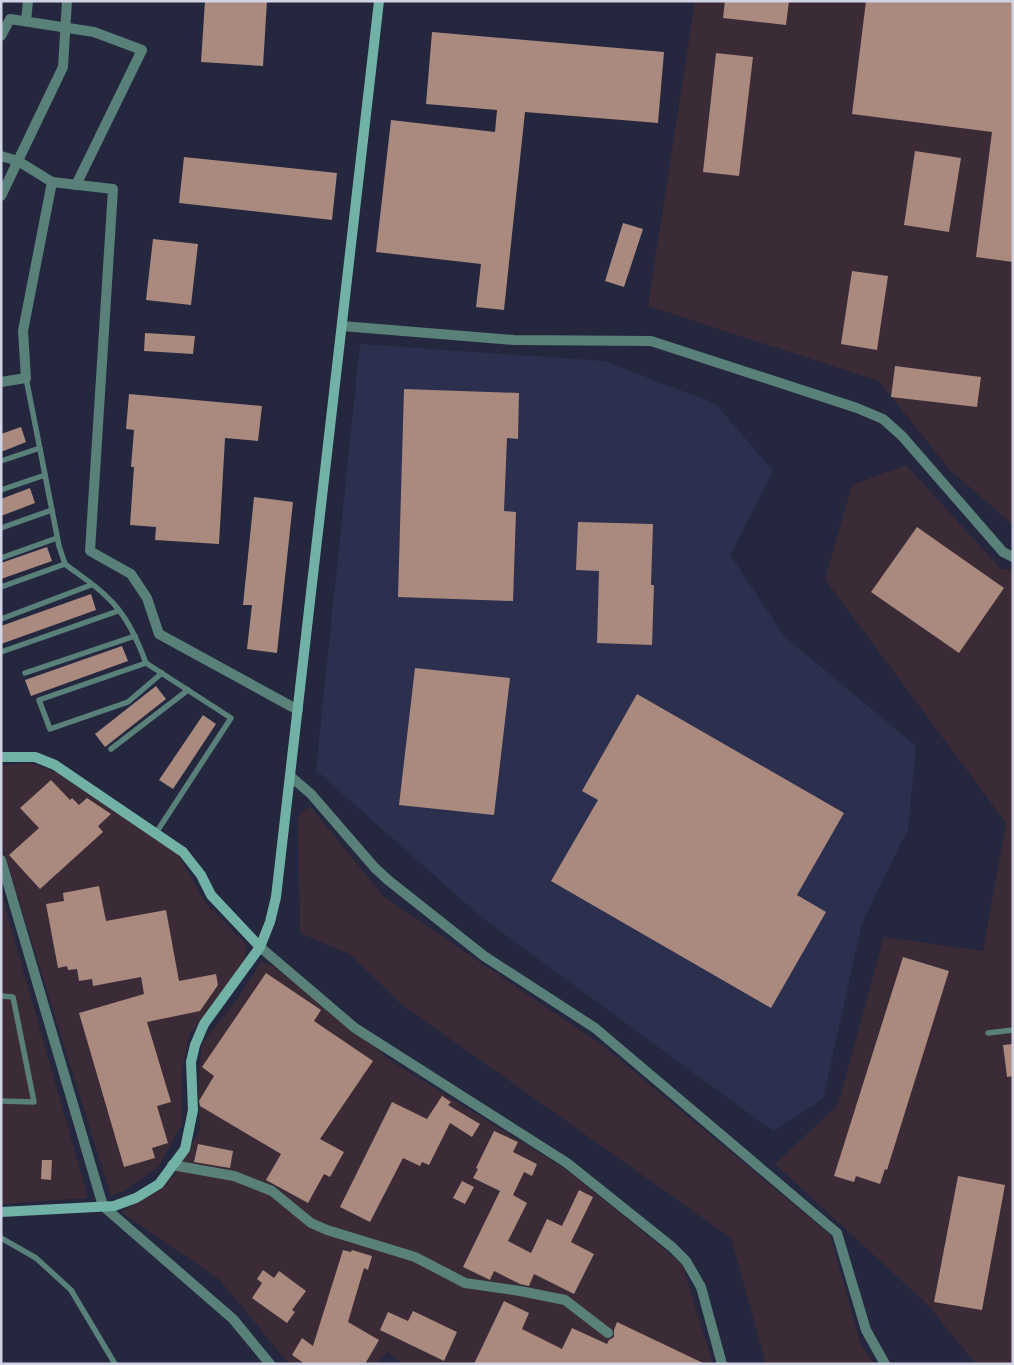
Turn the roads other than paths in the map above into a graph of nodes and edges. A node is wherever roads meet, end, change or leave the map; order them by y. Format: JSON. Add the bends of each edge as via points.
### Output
{"nodes":[{"id":1,"x":28,"y":1,"type":"edge"},
{"id":2,"x":67,"y":1,"type":"edge"},
{"id":3,"x":379,"y":1,"type":"edge"},
{"id":4,"x":26,"y":21,"type":"junction"},
{"id":5,"x":65,"y":28,"type":"junction"},
{"id":6,"x":1,"y":36,"type":"edge"},
{"id":7,"x":1,"y":156,"type":"edge"},
{"id":8,"x":18,"y":161,"type":"junction"},
{"id":9,"x":52,"y":182,"type":"junction"},
{"id":10,"x":76,"y":185,"type":"junction"},
{"id":11,"x":1,"y":196,"type":"edge"},
{"id":12,"x":342,"y":326,"type":"junction"},
{"id":13,"x":26,"y":378,"type":"junction"},
{"id":14,"x":1,"y":382,"type":"edge"},
{"id":15,"x":40,"y":448,"type":"junction"},
{"id":16,"x":1,"y":461,"type":"edge"},
{"id":17,"x":45,"y":475,"type":"junction"},
{"id":18,"x":1,"y":490,"type":"edge"},
{"id":19,"x":52,"y":510,"type":"junction"},
{"id":20,"x":1,"y":528,"type":"edge"},
{"id":21,"x":57,"y":538,"type":"junction"},
{"id":22,"x":1013,"y":557,"type":"edge"},
{"id":23,"x":1,"y":558,"type":"edge"},
{"id":24,"x":65,"y":564,"type":"junction"},
{"id":25,"x":91,"y":585,"type":"junction"},
{"id":26,"x":1,"y":587,"type":"edge"},
{"id":27,"x":118,"y":611,"type":"junction"},
{"id":28,"x":1,"y":619,"type":"edge"},
{"id":29,"x":135,"y":636,"type":"junction"},
{"id":30,"x":1,"y":652,"type":"edge"},
{"id":31,"x":146,"y":664,"type":"junction"},
{"id":32,"x":25,"y":673,"type":"dead end"},
{"id":33,"x":162,"y":673,"type":"junction"},
{"id":34,"x":188,"y":690,"type":"junction"},
{"id":35,"x":298,"y":710,"type":"junction"},
{"id":36,"x":111,"y":749,"type":"dead end"},
{"id":37,"x":1,"y":757,"type":"edge"},
{"id":38,"x":290,"y":776,"type":"junction"},
{"id":39,"x":156,"y":833,"type":"junction"},
{"id":40,"x":1,"y":860,"type":"edge"},
{"id":41,"x":260,"y":946,"type":"junction"},
{"id":42,"x":1,"y":996,"type":"edge"},
{"id":43,"x":1013,"y":1030,"type":"edge"},
{"id":44,"x":988,"y":1033,"type":"dead end"},
{"id":45,"x":1,"y":1100,"type":"edge"},
{"id":46,"x":172,"y":1165,"type":"junction"},
{"id":47,"x":103,"y":1206,"type":"junction"},
{"id":48,"x":1,"y":1212,"type":"edge"},
{"id":49,"x":1,"y":1238,"type":"edge"},
{"id":50,"x":608,"y":1334,"type":"dead end"},
{"id":51,"x":115,"y":1364,"type":"edge"},
{"id":52,"x":270,"y":1364,"type":"edge"},
{"id":53,"x":722,"y":1364,"type":"edge"},
{"id":54,"x":885,"y":1364,"type":"edge"}],
"edges":[{"from":1,"to":4,"type":"street"},
{"from":2,"to":5,"type":"street"},
{"from":3,"to":12,"type":"street"},
{"from":4,"to":5,"type":"street"},
{"from":4,"to":6,"type":"street","via":[[10,19]]},
{"from":5,"to":8,"type":"street","via":[[63,67]]},
{"from":5,"to":10,"type":"street","via":[[94,32],[142,50]]},
{"from":7,"to":8,"type":"street"},
{"from":8,"to":9,"type":"street"},
{"from":8,"to":11,"type":"street"},
{"from":9,"to":10,"type":"street"},
{"from":9,"to":13,"type":"street","via":[[23,331]]},
{"from":10,"to":35,"type":"street","via":[[113,189],[90,550],[131,574],[147,598],[159,634]]},
{"from":12,"to":22,"type":"street","via":[[514,340],[651,340],[857,408],[883,420],[902,436],[1003,552]]},
{"from":12,"to":35,"type":"street"},
{"from":13,"to":14,"type":"street"},
{"from":13,"to":15,"type":"lane"},
{"from":15,"to":16,"type":"lane"},
{"from":15,"to":17,"type":"lane"},
{"from":17,"to":18,"type":"lane"},
{"from":17,"to":19,"type":"lane"},
{"from":19,"to":20,"type":"lane"},
{"from":19,"to":21,"type":"lane"},
{"from":21,"to":23,"type":"lane"},
{"from":21,"to":24,"type":"lane"},
{"from":24,"to":25,"type":"lane"},
{"from":24,"to":26,"type":"lane"},
{"from":25,"to":27,"type":"lane","via":[[107,596]]},
{"from":25,"to":28,"type":"lane"},
{"from":27,"to":29,"type":"lane"},
{"from":27,"to":30,"type":"lane"},
{"from":29,"to":31,"type":"lane"},
{"from":29,"to":32,"type":"lane"},
{"from":31,"to":33,"type":"lane"},
{"from":31,"to":33,"type":"lane","via":[[39,700],[50,729],[128,702]]},
{"from":33,"to":34,"type":"lane"},
{"from":34,"to":36,"type":"lane"},
{"from":34,"to":39,"type":"lane","via":[[231,718]]},
{"from":35,"to":38,"type":"street"},
{"from":37,"to":39,"type":"street","via":[[35,757],[55,765]]},
{"from":38,"to":41,"type":"street","via":[[276,897]]},
{"from":38,"to":54,"type":"street","via":[[311,794],[388,880],[484,956],[594,1028],[837,1233],[866,1330]]},
{"from":39,"to":41,"type":"street","via":[[183,852],[201,875],[211,895]]},
{"from":40,"to":47,"type":"street"},
{"from":41,"to":46,"type":"street","via":[[204,1024],[195,1045],[191,1062],[190,1128],[185,1149]]},
{"from":41,"to":53,"type":"street","via":[[355,1028],[568,1163],[679,1254],[701,1287]]},
{"from":42,"to":45,"type":"lane","via":[[13,997],[34,1102]]},
{"from":43,"to":44,"type":"lane"},
{"from":46,"to":47,"type":"street","via":[[158,1184],[136,1198],[114,1206]]},
{"from":46,"to":50,"type":"street","via":[[234,1176],[272,1191],[311,1223],[415,1257],[466,1283],[565,1300]]},
{"from":47,"to":48,"type":"street"},
{"from":47,"to":52,"type":"street","via":[[233,1319]]},
{"from":49,"to":51,"type":"lane","via":[[36,1258],[71,1290]]}]}
